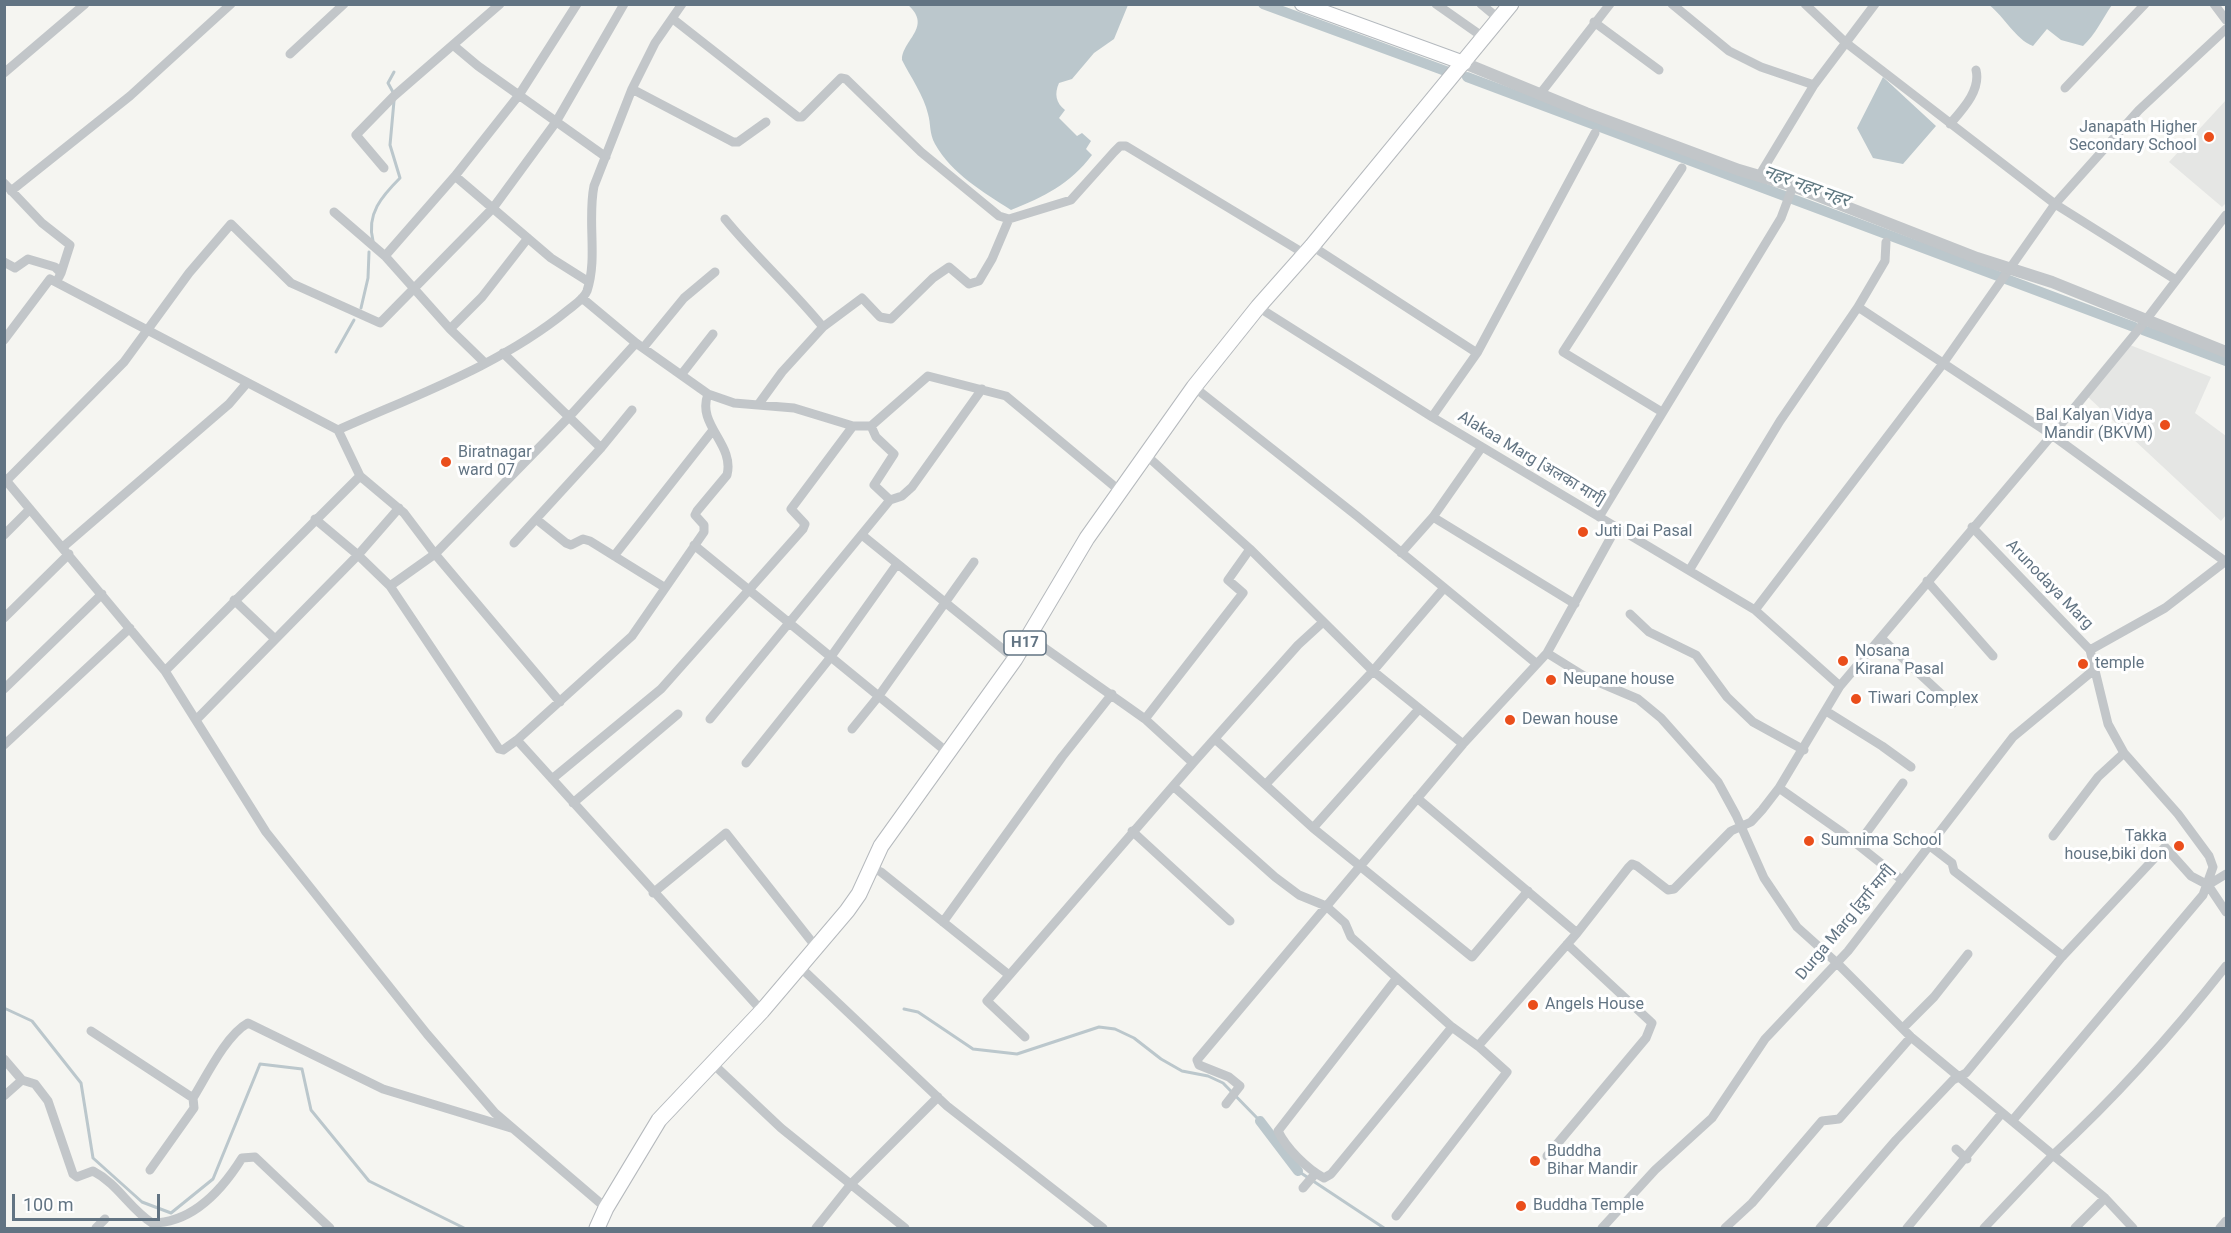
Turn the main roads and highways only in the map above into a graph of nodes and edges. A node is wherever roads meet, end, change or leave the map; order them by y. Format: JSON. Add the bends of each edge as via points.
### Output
{"nodes":[{"id":1,"x":1302,"y":4,"type":"edge"},
{"id":2,"x":1511,"y":4,"type":"edge"},
{"id":3,"x":1464,"y":63,"type":"junction"},
{"id":4,"x":597,"y":1228,"type":"edge"}],
"edges":[{"from":1,"to":3,"type":"main road"},
{"from":2,"to":3,"type":"main road","number":"H17"},
{"from":3,"to":4,"type":"main road","number":"H17","via":[[1194,387],[1087,537],[1015,659],[882,846],[847,911],[762,1011],[658,1120]]}]}
